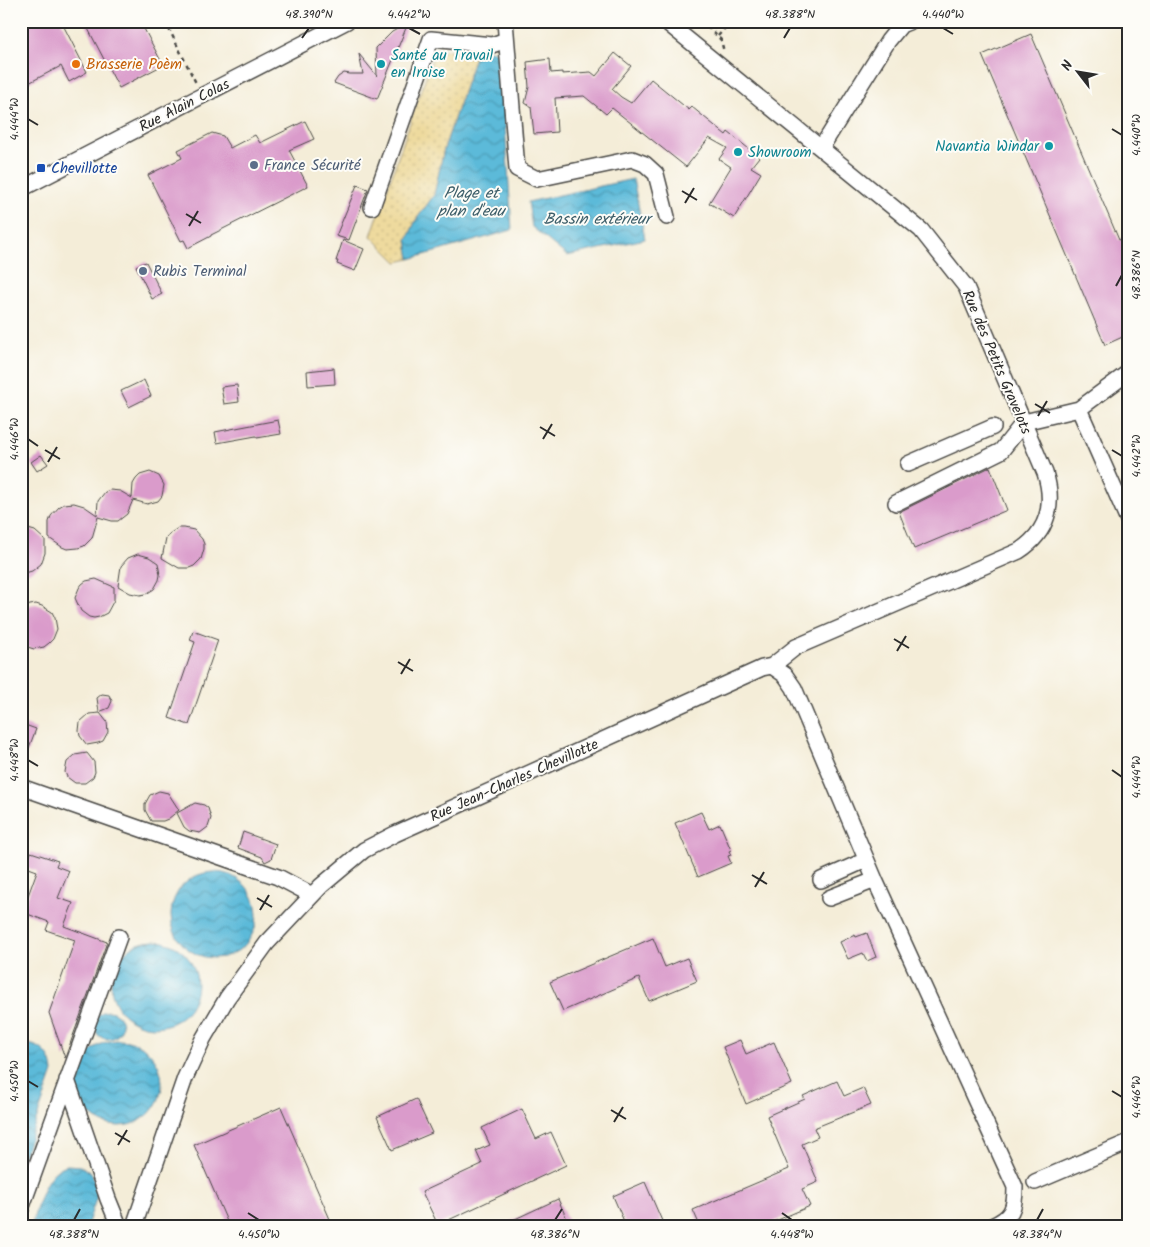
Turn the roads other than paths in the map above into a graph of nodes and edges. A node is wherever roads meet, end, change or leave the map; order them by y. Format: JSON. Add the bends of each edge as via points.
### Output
{"nodes":[{"id":1,"x":347,"y":21,"type":"edge"},
{"id":2,"x":505,"y":21,"type":"edge"},
{"id":3,"x":665,"y":21,"type":"edge"},
{"id":4,"x":911,"y":21,"type":"edge"},
{"id":5,"x":506,"y":40,"type":"junction"},
{"id":6,"x":821,"y":148,"type":"junction"},
{"id":7,"x":21,"y":189,"type":"edge"},
{"id":8,"x":372,"y":207,"type":"dead end"},
{"id":9,"x":667,"y":217,"type":"dead end"},
{"id":10,"x":1129,"y":372,"type":"edge"},
{"id":11,"x":1079,"y":409,"type":"junction"},
{"id":12,"x":1024,"y":422,"type":"junction"},
{"id":13,"x":993,"y":427,"type":"dead end"},
{"id":14,"x":908,"y":464,"type":"dead end"},
{"id":15,"x":896,"y":503,"type":"dead end"},
{"id":16,"x":1129,"y":522,"type":"edge"},
{"id":17,"x":772,"y":666,"type":"junction"},
{"id":18,"x":21,"y":787,"type":"edge"},
{"id":19,"x":866,"y":860,"type":"junction"},
{"id":20,"x":821,"y":880,"type":"dead end"},
{"id":21,"x":875,"y":880,"type":"junction"},
{"id":22,"x":312,"y":895,"type":"junction"},
{"id":23,"x":829,"y":898,"type":"dead end"},
{"id":24,"x":119,"y":937,"type":"dead end"},
{"id":25,"x":67,"y":1080,"type":"junction"},
{"id":26,"x":1129,"y":1142,"type":"edge"},
{"id":27,"x":1035,"y":1182,"type":"dead end"},
{"id":28,"x":21,"y":1210,"type":"edge"},
{"id":29,"x":119,"y":1226,"type":"edge"},
{"id":30,"x":134,"y":1226,"type":"edge"},
{"id":31,"x":992,"y":1226,"type":"edge"}],
"edges":[{"from":1,"to":7,"type":"street","name":"Rue Alain Colas"},
{"from":2,"to":5,"type":"street"},
{"from":3,"to":6,"type":"street","name":"Rue des Petits Gravelots"},
{"from":4,"to":6,"type":"street","via":[[901,25],[888,41]]},
{"from":5,"to":8,"type":"street","via":[[492,45],[431,39]]},
{"from":5,"to":9,"type":"street","via":[[518,169],[537,179],[632,160],[645,164],[656,174]]},
{"from":6,"to":12,"type":"street","name":"Rue des Petits Gravelots","via":[[921,230],[966,288]]},
{"from":10,"to":11,"type":"street"},
{"from":11,"to":12,"type":"street"},
{"from":11,"to":16,"type":"street"},
{"from":12,"to":15,"type":"street","via":[[1001,451]]},
{"from":12,"to":17,"type":"street","name":"Rue des Petits Gravelots","via":[[1050,491],[1049,512],[1032,542],[1019,551],[796,647]]},
{"from":13,"to":14,"type":"street"},
{"from":17,"to":19,"type":"street","via":[[785,675],[794,688]]},
{"from":17,"to":22,"type":"street","name":"Rue Jean-Charles Chevillotte","via":[[396,834],[364,850]]},
{"from":18,"to":22,"type":"street","via":[[278,877]]},
{"from":19,"to":20,"type":"street"},
{"from":19,"to":21,"type":"street"},
{"from":21,"to":23,"type":"street"},
{"from":21,"to":31,"type":"street","via":[[1015,1188],[1015,1205],[1004,1220]]},
{"from":22,"to":30,"type":"street","name":"Rue Jean-Charles Chevillotte","via":[[267,943],[227,998],[203,1040],[182,1086]]},
{"from":24,"to":25,"type":"street"},
{"from":25,"to":28,"type":"street"},
{"from":25,"to":29,"type":"street"},
{"from":26,"to":27,"type":"street"}]}
